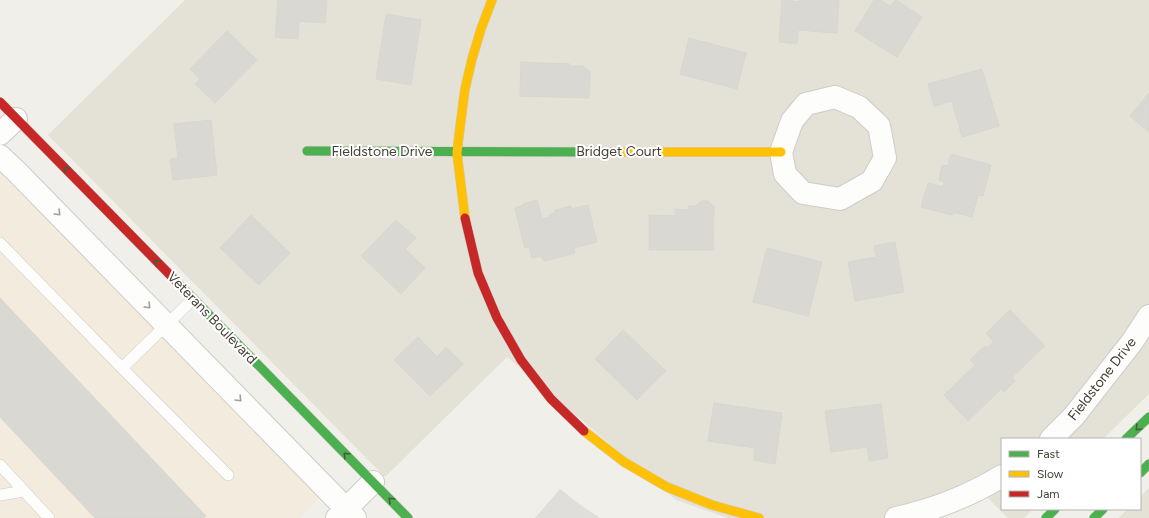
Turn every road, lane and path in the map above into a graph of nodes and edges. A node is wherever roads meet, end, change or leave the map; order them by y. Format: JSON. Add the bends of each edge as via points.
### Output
{"nodes":[{"id":1,"x":492,"y":0,"type":"edge"},
{"id":2,"x":0,"y":102,"type":"edge"},
{"id":3,"x":16,"y":118,"type":"junction"},
{"id":4,"x":0,"y":134,"type":"edge"},
{"id":5,"x":307,"y":151,"type":"dead end"},
{"id":6,"x":457,"y":151,"type":"junction"},
{"id":7,"x":781,"y":152,"type":"junction"},
{"id":8,"x":0,"y":156,"type":"edge"},
{"id":9,"x":0,"y":243,"type":"edge"},
{"id":10,"x":193,"y":299,"type":"junction"},
{"id":11,"x":1149,"y":316,"type":"edge"},
{"id":12,"x":167,"y":325,"type":"junction"},
{"id":13,"x":122,"y":368,"type":"junction"},
{"id":14,"x":1149,"y":417,"type":"edge"},
{"id":15,"x":1052,"y":438,"type":"edge"},
{"id":16,"x":1127,"y":438,"type":"edge"},
{"id":17,"x":1149,"y":464,"type":"edge"},
{"id":18,"x":0,"y":465,"type":"edge"},
{"id":19,"x":1141,"y":472,"type":"edge"},
{"id":20,"x":228,"y":475,"type":"dead end"},
{"id":21,"x":1001,"y":477,"type":"edge"},
{"id":22,"x":373,"y":482,"type":"junction"},
{"id":23,"x":24,"y":491,"type":"junction"},
{"id":24,"x":0,"y":495,"type":"edge"},
{"id":25,"x":1054,"y":510,"type":"edge"},
{"id":26,"x":1102,"y":510,"type":"edge"},
{"id":27,"x":346,"y":515,"type":"edge"},
{"id":28,"x":49,"y":518,"type":"edge"},
{"id":29,"x":408,"y":518,"type":"edge"},
{"id":30,"x":760,"y":518,"type":"edge"},
{"id":31,"x":896,"y":518,"type":"edge"},
{"id":32,"x":1046,"y":518,"type":"edge"},
{"id":33,"x":1094,"y":518,"type":"edge"}],
"edges":[{"from":1,"to":6,"type":"street","via":[[471,59],[463,95]]},
{"from":2,"to":3,"type":"street","name":"Veterans Boulevard"},
{"from":3,"to":4,"type":"street"},
{"from":10,"to":3,"type":"street","name":"Veterans Boulevard","one_way":true},
{"from":5,"to":6,"type":"street","name":"Fieldstone Drive"},
{"from":6,"to":7,"type":"street","name":"Bridget Court"},
{"from":6,"to":30,"type":"street","via":[[463,208],[485,292],[516,353],[541,388],[574,423],[636,471],[678,493],[718,508]]},
{"from":7,"to":7,"type":"street","via":[[785,174],[803,192],[840,199],[872,181],[884,158],[880,126],[859,107],[835,97],[806,104],[792,121]]},
{"from":8,"to":12,"type":"street","one_way":true},
{"from":9,"to":13,"type":"lane"},
{"from":10,"to":12,"type":"lane"},
{"from":22,"to":10,"type":"street","name":"Veterans Boulevard","one_way":true},
{"from":11,"to":15,"type":"street","name":"Fieldstone Drive","via":[[1074,416]]},
{"from":12,"to":13,"type":"lane"},
{"from":12,"to":27,"type":"street","one_way":true},
{"from":13,"to":20,"type":"lane"},
{"from":14,"to":16,"type":"street","one_way":true},
{"from":17,"to":19,"type":"street"},
{"from":18,"to":23,"type":"lane"},
{"from":21,"to":31,"type":"street","via":[[948,503]]},
{"from":22,"to":27,"type":"street"},
{"from":29,"to":22,"type":"street","name":"Veterans Boulevard","one_way":true},
{"from":23,"to":24,"type":"lane"},
{"from":23,"to":28,"type":"lane"},
{"from":25,"to":32,"type":"street"},
{"from":26,"to":33,"type":"street"}]}
